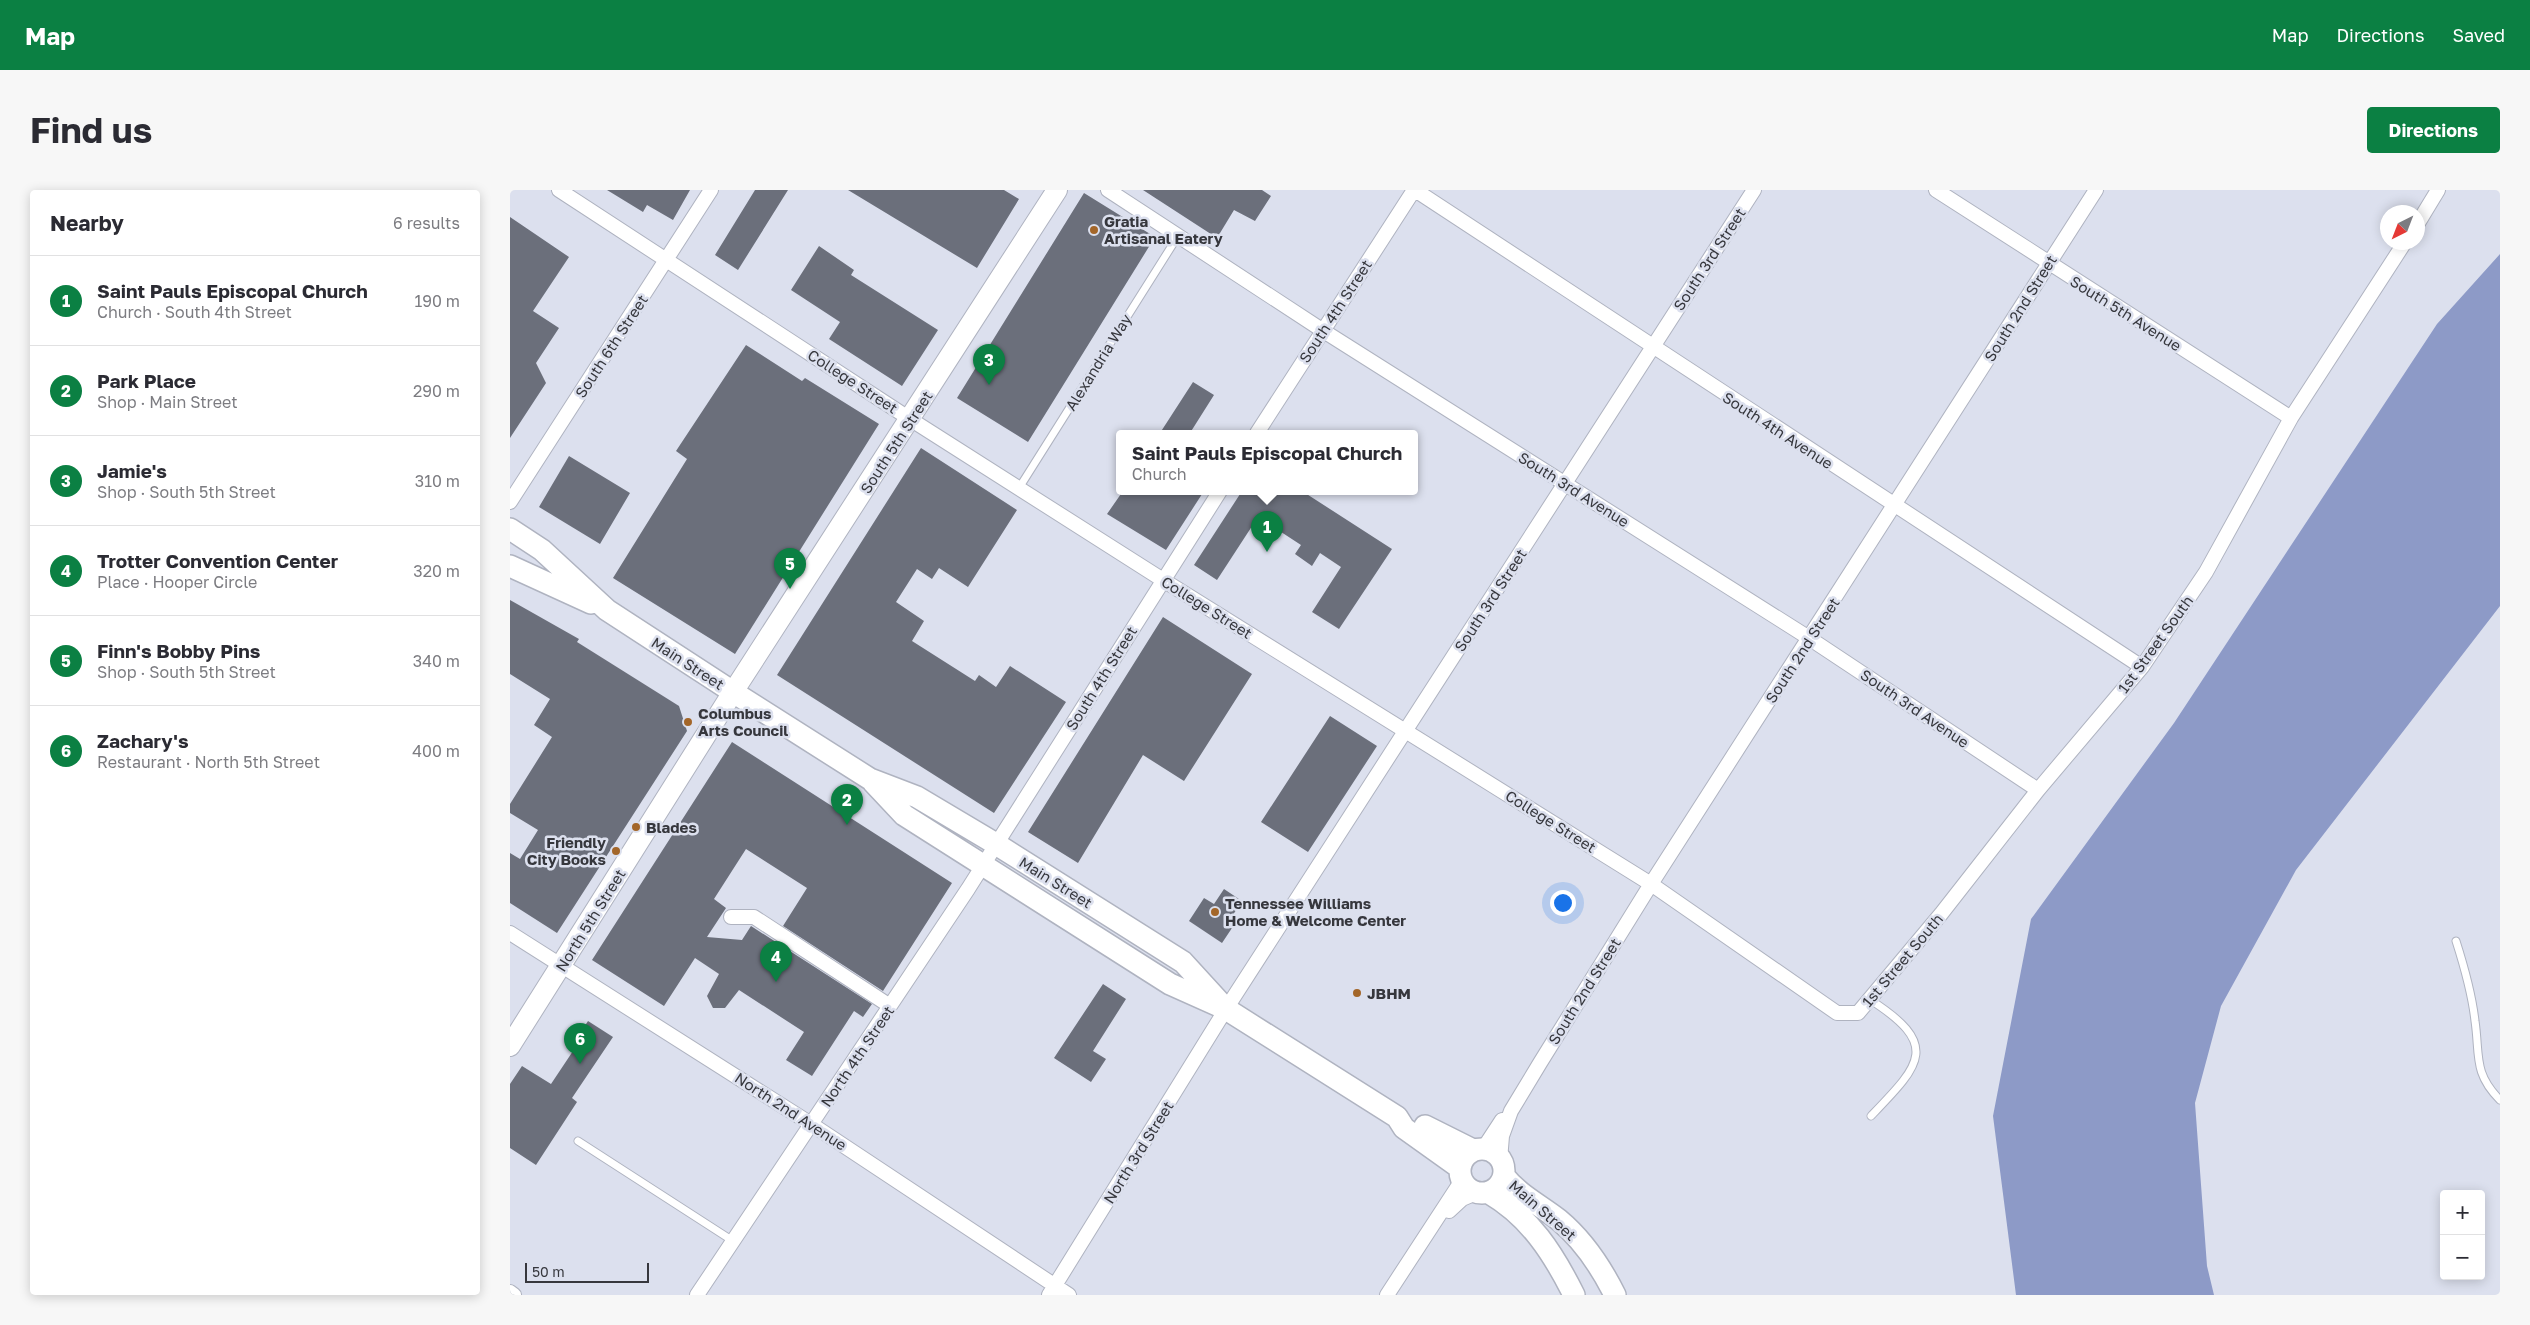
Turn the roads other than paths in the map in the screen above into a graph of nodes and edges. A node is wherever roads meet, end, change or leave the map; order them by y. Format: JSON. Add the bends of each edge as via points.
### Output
{"nodes":[{"id":1,"x":559,"y":190,"type":"edge"},
{"id":2,"x":711,"y":190,"type":"edge"},
{"id":3,"x":1057,"y":190,"type":"edge"},
{"id":4,"x":1108,"y":190,"type":"edge"},
{"id":5,"x":1414,"y":190,"type":"edge"},
{"id":6,"x":1754,"y":190,"type":"edge"},
{"id":7,"x":1936,"y":190,"type":"edge"},
{"id":8,"x":2096,"y":190,"type":"edge"},
{"id":9,"x":2438,"y":190,"type":"edge"},
{"id":10,"x":2425,"y":211,"type":"edge"},
{"id":11,"x":1178,"y":236,"type":"junction"},
{"id":12,"x":2400,"y":250,"type":"edge"},
{"id":13,"x":667,"y":259,"type":"junction"},
{"id":14,"x":2048,"y":264,"type":"junction"},
{"id":15,"x":1322,"y":330,"type":"junction"},
{"id":16,"x":1651,"y":347,"type":"junction"},
{"id":17,"x":2291,"y":418,"type":"junction"},
{"id":18,"x":910,"y":420,"type":"junction"},
{"id":19,"x":1258,"y":430,"type":"edge"},
{"id":20,"x":1565,"y":483,"type":"junction"},
{"id":21,"x":1019,"y":488,"type":"junction"},
{"id":22,"x":1217,"y":495,"type":"edge"},
{"id":23,"x":510,"y":502,"type":"edge"},
{"id":24,"x":1894,"y":506,"type":"junction"},
{"id":25,"x":510,"y":529,"type":"edge"},
{"id":26,"x":510,"y":566,"type":"edge"},
{"id":27,"x":1163,"y":580,"type":"junction"},
{"id":28,"x":607,"y":610,"type":"junction"},
{"id":29,"x":1810,"y":638,"type":"junction"},
{"id":30,"x":2142,"y":667,"type":"junction"},
{"id":31,"x":733,"y":692,"type":"junction"},
{"id":32,"x":1406,"y":730,"type":"junction"},
{"id":33,"x":870,"y":779,"type":"junction"},
{"id":34,"x":2038,"y":790,"type":"junction"},
{"id":35,"x":996,"y":844,"type":"junction"},
{"id":36,"x":982,"y":866,"type":"junction"},
{"id":37,"x":1651,"y":884,"type":"junction"},
{"id":38,"x":731,"y":917,"type":"dead end"},
{"id":39,"x":510,"y":933,"type":"edge"},
{"id":40,"x":2456,"y":941,"type":"dead end"},
{"id":41,"x":561,"y":966,"type":"junction"},
{"id":42,"x":1870,"y":999,"type":"junction"},
{"id":43,"x":890,"y":1006,"type":"junction"},
{"id":44,"x":1226,"y":1009,"type":"junction"},
{"id":45,"x":1858,"y":1013,"type":"joint"},
{"id":46,"x":510,"y":1046,"type":"edge"},
{"id":47,"x":2500,"y":1100,"type":"edge"},
{"id":48,"x":1511,"y":1111,"type":"junction"},
{"id":49,"x":1871,"y":1116,"type":"dead end"},
{"id":50,"x":1397,"y":1118,"type":"junction"},
{"id":51,"x":811,"y":1124,"type":"junction"},
{"id":52,"x":578,"y":1141,"type":"dead end"},
{"id":53,"x":1478,"y":1149,"type":"junction"},
{"id":54,"x":1502,"y":1168,"type":"junction"},
{"id":55,"x":1472,"y":1183,"type":"junction"},
{"id":56,"x":1438,"y":1218,"type":"junction"},
{"id":57,"x":734,"y":1240,"type":"junction"},
{"id":58,"x":1052,"y":1291,"type":"edge"},
{"id":59,"x":510,"y":1292,"type":"edge"},
{"id":60,"x":514,"y":1295,"type":"edge"},
{"id":61,"x":697,"y":1295,"type":"edge"},
{"id":62,"x":1069,"y":1295,"type":"edge"},
{"id":63,"x":1387,"y":1295,"type":"edge"},
{"id":64,"x":1574,"y":1295,"type":"edge"},
{"id":65,"x":1615,"y":1295,"type":"edge"}],
"edges":[{"from":1,"to":13,"type":"street","name":"College Street"},
{"from":2,"to":13,"type":"street","name":"South 6th Street"},
{"from":3,"to":18,"type":"street","name":"South 5th Street"},
{"from":4,"to":11,"type":"street","name":"South 3rd Avenue"},
{"from":5,"to":15,"type":"street","name":"South 4th Street"},
{"from":5,"to":16,"type":"street","name":"South 4th Avenue"},
{"from":6,"to":16,"type":"street","name":"South 3rd Street"},
{"from":7,"to":14,"type":"street","name":"South 5th Avenue"},
{"from":8,"to":14,"type":"street","name":"South 2nd Street"},
{"from":9,"to":10,"type":"street"},
{"from":11,"to":15,"type":"street","name":"South 3rd Avenue"},
{"from":11,"to":21,"type":"lane","name":"Alexandria Way"},
{"from":12,"to":17,"type":"street","name":"1st Street South"},
{"from":13,"to":18,"type":"street","name":"College Street"},
{"from":13,"to":23,"type":"street","name":"South 6th Street"},
{"from":14,"to":17,"type":"street","name":"South 5th Avenue"},
{"from":14,"to":24,"type":"street","name":"South 2nd Street"},
{"from":15,"to":19,"type":"street","name":"South 4th Street"},
{"from":15,"to":20,"type":"street","name":"South 3rd Avenue"},
{"from":16,"to":20,"type":"street","name":"South 3rd Street"},
{"from":16,"to":24,"type":"street","name":"South 4th Avenue"},
{"from":17,"to":30,"type":"street","name":"1st Street South","via":[[2206,572]]},
{"from":18,"to":21,"type":"street","name":"College Street"},
{"from":18,"to":31,"type":"street","name":"South 5th Street"},
{"from":20,"to":29,"type":"street","name":"South 3rd Avenue"},
{"from":20,"to":32,"type":"street","name":"South 3rd Street"},
{"from":21,"to":27,"type":"street","name":"College Street"},
{"from":22,"to":27,"type":"street","name":"South 4th Street"},
{"from":24,"to":29,"type":"street","name":"South 2nd Street"},
{"from":24,"to":30,"type":"street","name":"South 4th Avenue"},
{"from":25,"to":28,"type":"main road","name":"Main Street","via":[[542,550]]},
{"from":26,"to":28,"type":"main road","name":"Main Street"},
{"from":27,"to":32,"type":"street","name":"College Street"},
{"from":27,"to":35,"type":"street","name":"South 4th Street"},
{"from":28,"to":31,"type":"main road","name":"Main Street"},
{"from":29,"to":34,"type":"street","name":"South 3rd Avenue"},
{"from":29,"to":37,"type":"street","name":"South 2nd Street"},
{"from":30,"to":34,"type":"street","name":"1st Street South"},
{"from":31,"to":33,"type":"main road","name":"Main Street"},
{"from":31,"to":41,"type":"street","name":"North 5th Street"},
{"from":32,"to":37,"type":"street","name":"College Street"},
{"from":32,"to":44,"type":"street","name":"South 3rd Street"},
{"from":33,"to":35,"type":"main road","name":"Main Street","via":[[918,797]]},
{"from":33,"to":36,"type":"main road","name":"Main Street","via":[[904,815]]},
{"from":34,"to":42,"type":"street","name":"1st Street South"},
{"from":35,"to":36,"type":"street","name":"South 4th Street"},
{"from":35,"to":44,"type":"main road","name":"Main Street","via":[[1183,962]]},
{"from":36,"to":43,"type":"street","name":"North 4th Street"},
{"from":36,"to":44,"type":"main road","name":"Main Street","via":[[1170,984]]},
{"from":37,"to":45,"type":"street","name":"College Street","via":[[1837,1014]]},
{"from":37,"to":48,"type":"street","name":"South 2nd Street"},
{"from":38,"to":43,"type":"street","via":[[754,917]]},
{"from":39,"to":41,"type":"street","name":"North 2nd Avenue"},
{"from":40,"to":47,"type":"lane","via":[[2475,1020],[2479,1065],[2487,1086]]},
{"from":41,"to":46,"type":"street","name":"North 5th Street"},
{"from":41,"to":51,"type":"street","name":"North 2nd Avenue"},
{"from":42,"to":45,"type":"street","name":"1st Street South"},
{"from":42,"to":49,"type":"lane","via":[[1897,1017],[1915,1043],[1917,1060],[1904,1082]]},
{"from":43,"to":51,"type":"street","name":"North 4th Street"},
{"from":44,"to":50,"type":"main road","name":"Main Street"},
{"from":44,"to":58,"type":"street","name":"North 3rd Street"},
{"from":48,"to":53,"type":"street","name":"South 2nd Street"},
{"from":48,"to":54,"type":"street","name":"South 2nd Street","via":[[1502,1136]]},
{"from":50,"to":53,"type":"main road","name":"Main Street","via":[[1410,1119]]},
{"from":50,"to":55,"type":"main road","name":"Main Street","via":[[1404,1128]]},
{"from":51,"to":57,"type":"street","name":"North 4th Street"},
{"from":51,"to":58,"type":"street","name":"North 2nd Avenue"},
{"from":52,"to":57,"type":"lane"},
{"from":53,"to":54,"type":"main road","name":"Main Street","via":[[1494,1154]]},
{"from":53,"to":55,"type":"main road","via":[[1465,1157]]},
{"from":54,"to":55,"type":"main road","name":"Main Street","via":[[1498,1186]]},
{"from":54,"to":65,"type":"main road","name":"Main Street","via":[[1513,1186],[1574,1234],[1600,1267]]},
{"from":55,"to":56,"type":"street"},
{"from":55,"to":56,"type":"street","via":[[1462,1199]]},
{"from":55,"to":64,"type":"main road","name":"Main Street","via":[[1514,1209],[1535,1230]]},
{"from":56,"to":63,"type":"street"},
{"from":57,"to":61,"type":"street","name":"North 4th Street"},
{"from":58,"to":62,"type":"street","name":"North 2nd Avenue"},
{"from":59,"to":60,"type":"street"}]}
